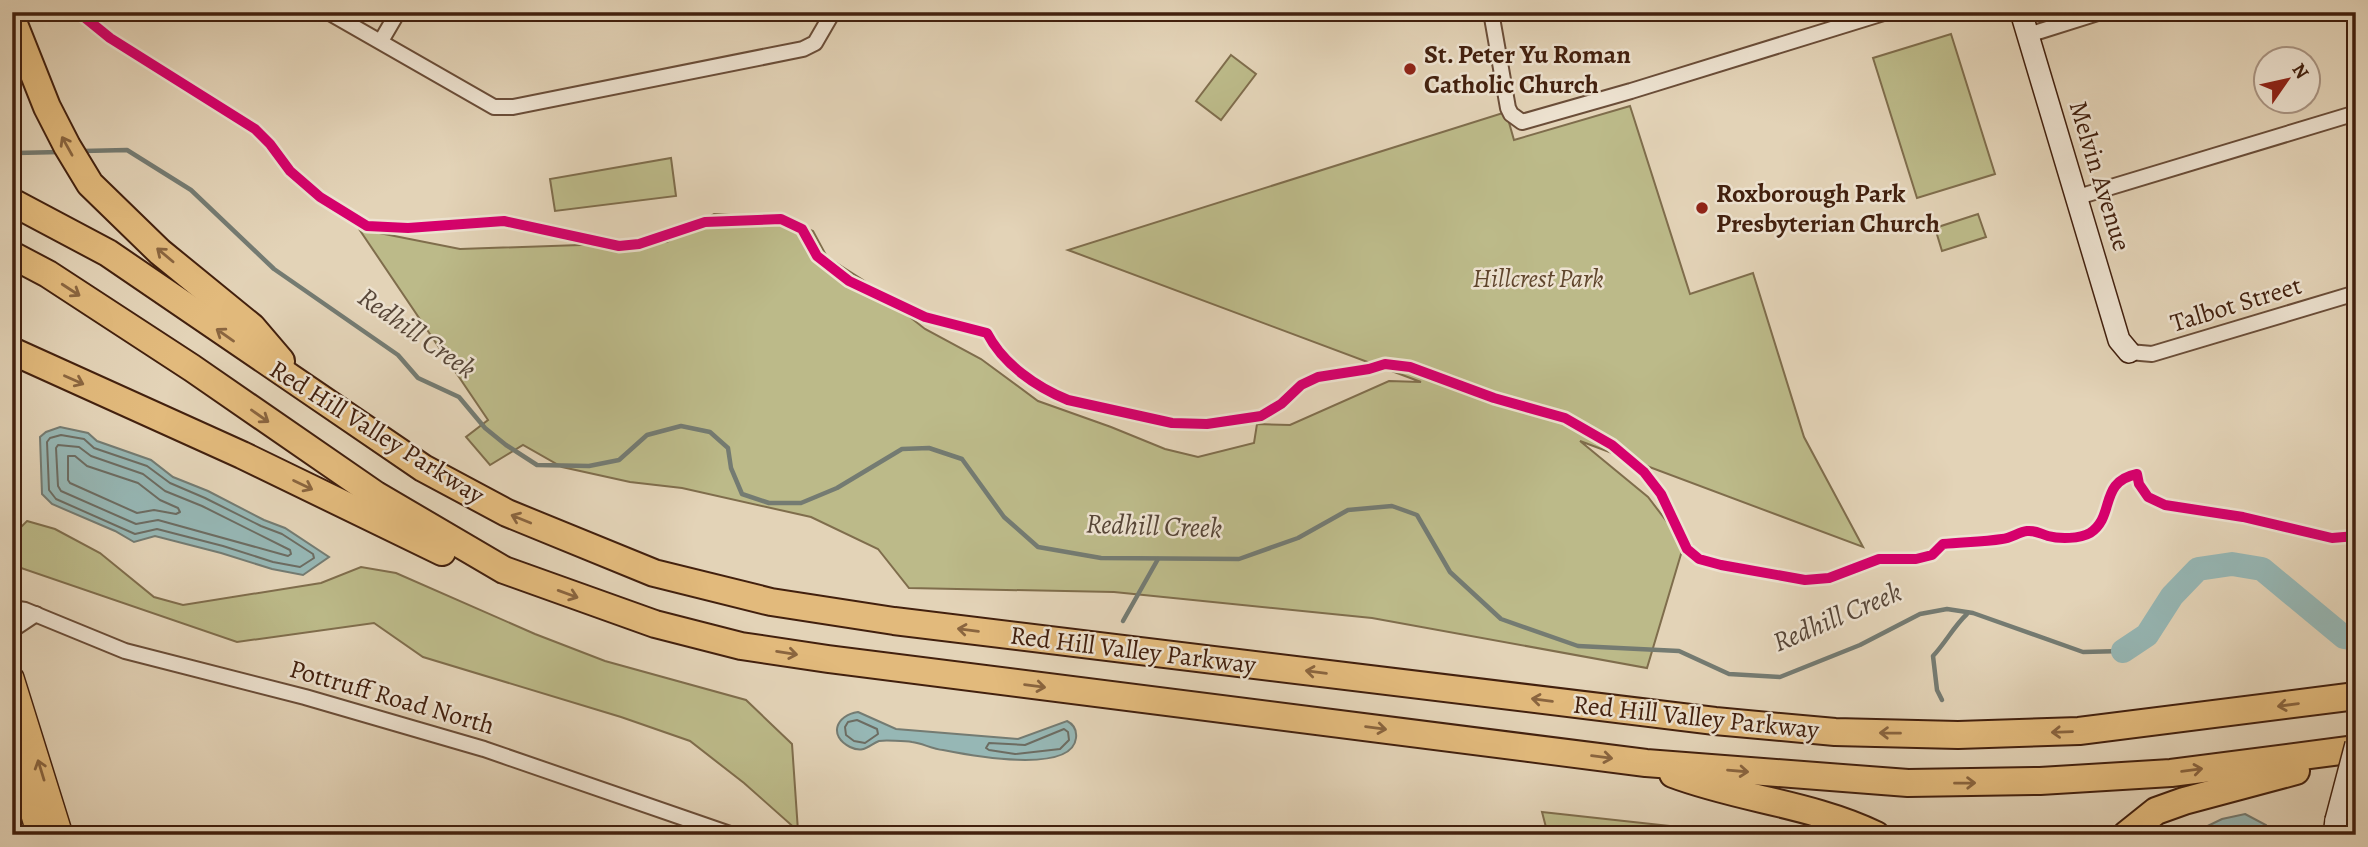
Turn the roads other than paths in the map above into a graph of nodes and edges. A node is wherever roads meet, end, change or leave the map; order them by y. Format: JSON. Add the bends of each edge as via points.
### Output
{"nodes":[{"id":1,"x":328,"y":12,"type":"edge"},
{"id":2,"x":398,"y":12,"type":"edge"},
{"id":3,"x":834,"y":12,"type":"edge"},
{"id":4,"x":1491,"y":12,"type":"edge"},
{"id":5,"x":1886,"y":12,"type":"edge"},
{"id":6,"x":2021,"y":12,"type":"edge"},
{"id":7,"x":2101,"y":12,"type":"edge"},
{"id":8,"x":12,"y":19,"type":"edge"},
{"id":9,"x":2028,"y":35,"type":"junction"},
{"id":10,"x":382,"y":41,"type":"junction"},
{"id":11,"x":2356,"y":113,"type":"edge"},
{"id":12,"x":2078,"y":197,"type":"junction"},
{"id":13,"x":12,"y":202,"type":"edge"},
{"id":14,"x":12,"y":255,"type":"edge"},
{"id":15,"x":2356,"y":293,"type":"edge"},
{"id":16,"x":12,"y":351,"type":"edge"},
{"id":17,"x":2130,"y":352,"type":"joint"},
{"id":18,"x":302,"y":387,"type":"junction"},
{"id":19,"x":504,"y":570,"type":"junction"},
{"id":20,"x":12,"y":608,"type":"edge"},
{"id":21,"x":36,"y":614,"type":"junction"},
{"id":22,"x":12,"y":630,"type":"edge"},
{"id":23,"x":12,"y":678,"type":"edge"},
{"id":24,"x":2356,"y":696,"type":"edge"},
{"id":25,"x":12,"y":746,"type":"edge"},
{"id":26,"x":2351,"y":748,"type":"edge"},
{"id":27,"x":1646,"y":763,"type":"junction"},
{"id":28,"x":2345,"y":821,"type":"edge"},
{"id":29,"x":39,"y":835,"type":"edge"},
{"id":30,"x":61,"y":835,"type":"edge"},
{"id":31,"x":733,"y":835,"type":"edge"},
{"id":32,"x":1876,"y":835,"type":"edge"},
{"id":33,"x":2126,"y":835,"type":"edge"},
{"id":34,"x":2353,"y":835,"type":"edge"}],
"edges":[{"from":1,"to":10,"type":"street"},
{"from":2,"to":10,"type":"street"},
{"from":3,"to":10,"type":"street","via":[[815,43],[803,49],[513,107],[494,107]]},
{"from":4,"to":5,"type":"street","via":[[1508,108],[1522,122]]},
{"from":6,"to":9,"type":"street","name":"Melvin Avenue"},
{"from":7,"to":9,"type":"street"},
{"from":18,"to":8,"type":"highway","one_way":true,"via":[[252,327],[160,252],[90,184],[47,107]]},
{"from":9,"to":12,"type":"street","name":"Melvin Avenue"},
{"from":11,"to":12,"type":"street"},
{"from":12,"to":17,"type":"street","name":"Melvin Avenue","via":[[2119,340]]},
{"from":18,"to":13,"type":"highway","name":"Red Hill Valley Parkway","one_way":true,"via":[[108,253]]},
{"from":14,"to":19,"type":"highway","name":"Red Hill Valley Parkway","one_way":true,"via":[[192,368],[376,495]]},
{"from":15,"to":17,"type":"street","name":"Talbot Street","via":[[2152,355]]},
{"from":16,"to":19,"type":"highway","one_way":true,"via":[[442,552]]},
{"from":24,"to":18,"type":"highway","name":"Red Hill Valley Parkway","one_way":true,"via":[[2079,731],[1958,735],[1835,732],[894,621],[771,601],[654,573],[507,513],[423,468]]},
{"from":19,"to":27,"type":"highway","name":"Red Hill Valley Parkway","one_way":true,"via":[[655,624],[741,646]]},
{"from":20,"to":21,"type":"street","name":"Pottruff Road North"},
{"from":21,"to":22,"type":"street"},
{"from":21,"to":31,"type":"street","name":"Pottruff Road North","via":[[125,651],[484,748]]},
{"from":30,"to":23,"type":"main road","one_way":true},
{"from":25,"to":29,"type":"main road"},
{"from":27,"to":26,"type":"highway","name":"Red Hill Valley Parkway","one_way":true,"via":[[1908,783],[2040,781],[2171,773]]},
{"from":26,"to":28,"type":"street","bridge":true},
{"from":26,"to":33,"type":"highway","via":[[2297,770],[2156,811]]},
{"from":27,"to":32,"type":"highway","via":[[1706,786],[1801,808]]},
{"from":28,"to":34,"type":"street"}]}
